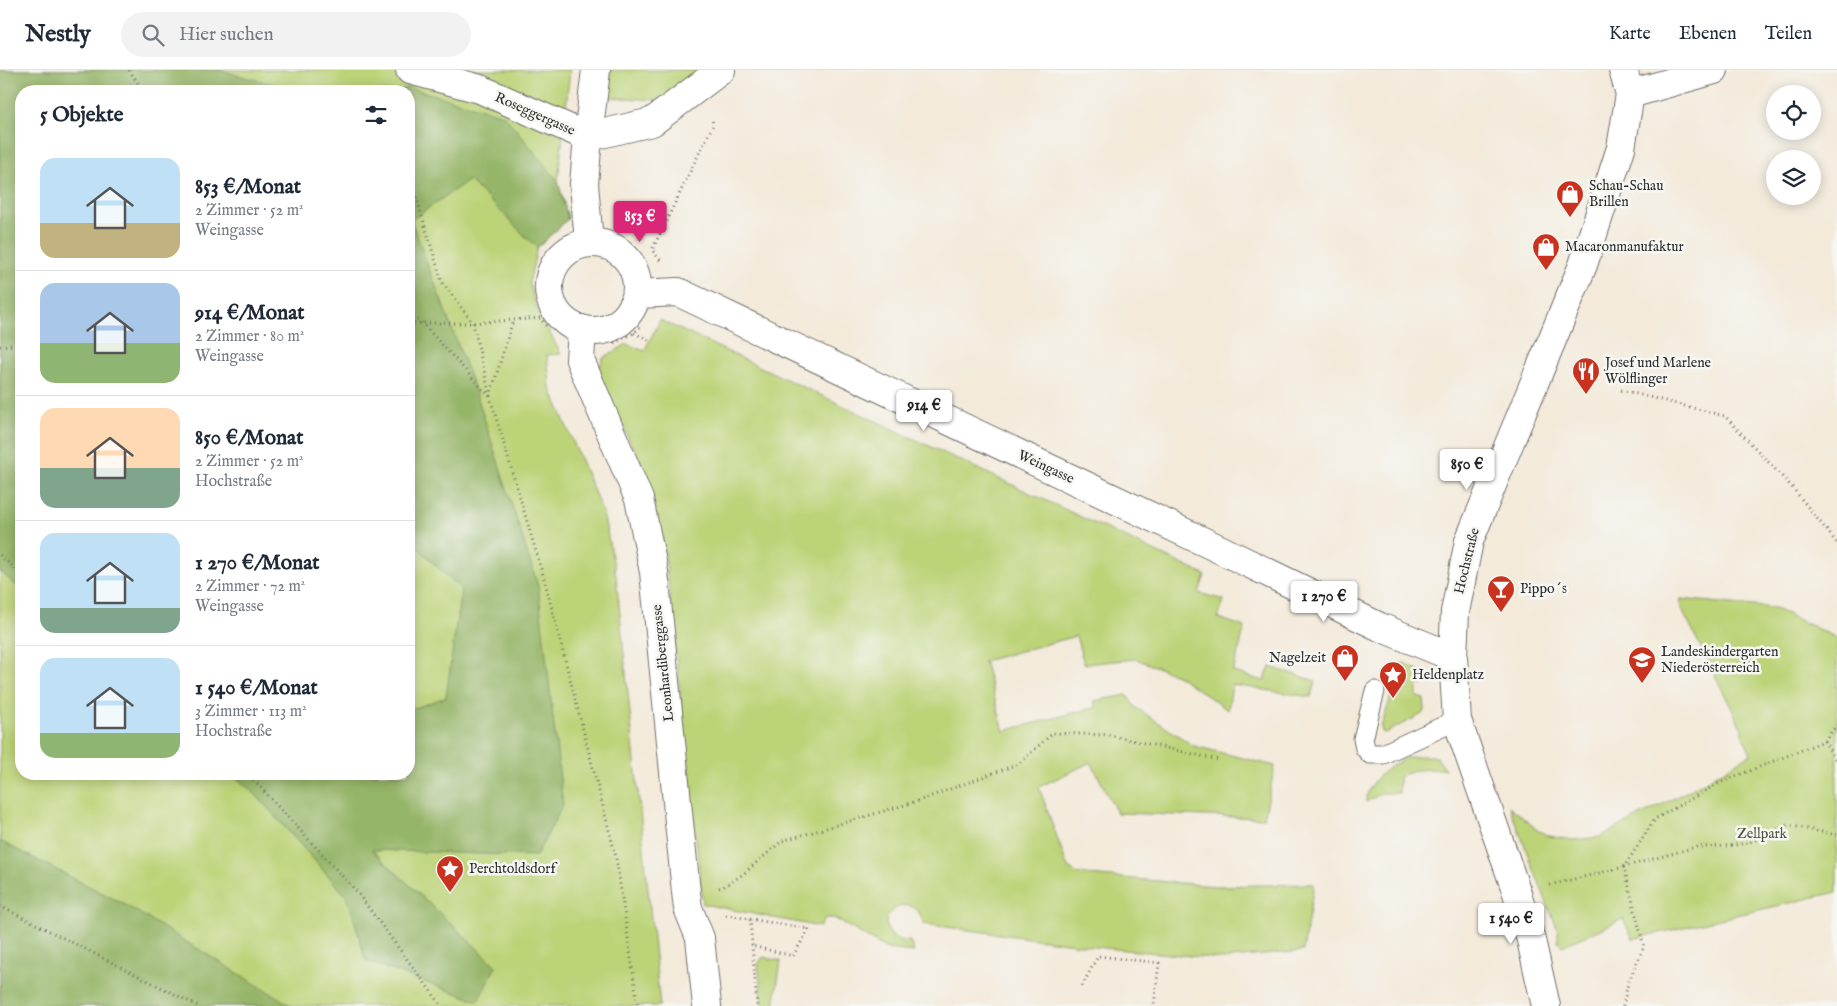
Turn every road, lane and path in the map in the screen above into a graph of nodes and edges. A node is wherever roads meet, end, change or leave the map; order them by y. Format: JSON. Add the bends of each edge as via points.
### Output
{"nodes":[{"id":1,"x":129,"y":70,"type":"edge"},
{"id":2,"x":410,"y":70,"type":"edge"},
{"id":3,"x":596,"y":70,"type":"edge"},
{"id":4,"x":1714,"y":70,"type":"edge"},
{"id":5,"x":715,"y":75,"type":"edge"},
{"id":6,"x":1626,"y":82,"type":"edge"},
{"id":7,"x":140,"y":85,"type":"edge"},
{"id":8,"x":588,"y":137,"type":"junction"},
{"id":9,"x":415,"y":193,"type":"edge"},
{"id":10,"x":589,"y":242,"type":"junction"},
{"id":11,"x":652,"y":250,"type":"dead end"},
{"id":12,"x":637,"y":294,"type":"junction"},
{"id":13,"x":415,"y":318,"type":"edge"},
{"id":14,"x":540,"y":318,"type":"dead end"},
{"id":15,"x":513,"y":320,"type":"junction"},
{"id":16,"x":415,"y":322,"type":"edge"},
{"id":17,"x":420,"y":322,"type":"junction"},
{"id":18,"x":473,"y":322,"type":"junction"},
{"id":19,"x":582,"y":329,"type":"junction"},
{"id":20,"x":634,"y":332,"type":"dead end"},
{"id":21,"x":649,"y":340,"type":"dead end"},
{"id":22,"x":15,"y":345,"type":"edge"},
{"id":23,"x":0,"y":346,"type":"edge"},
{"id":24,"x":1621,"y":390,"type":"dead end"},
{"id":25,"x":490,"y":397,"type":"junction"},
{"id":26,"x":1837,"y":543,"type":"edge"},
{"id":27,"x":0,"y":555,"type":"edge"},
{"id":28,"x":15,"y":569,"type":"edge"},
{"id":29,"x":1453,"y":657,"type":"junction"},
{"id":30,"x":1375,"y":691,"type":"dead end"},
{"id":31,"x":1457,"y":720,"type":"junction"},
{"id":32,"x":1837,"y":725,"type":"edge"},
{"id":33,"x":1824,"y":741,"type":"junction"},
{"id":34,"x":1219,"y":760,"type":"dead end"},
{"id":35,"x":1837,"y":762,"type":"edge"},
{"id":36,"x":252,"y":780,"type":"edge"},
{"id":37,"x":1837,"y":835,"type":"edge"},
{"id":38,"x":1624,"y":867,"type":"junction"},
{"id":39,"x":1517,"y":893,"type":"junction"},
{"id":40,"x":687,"y":900,"type":"junction"},
{"id":41,"x":0,"y":906,"type":"edge"},
{"id":42,"x":750,"y":919,"type":"junction"},
{"id":43,"x":752,"y":946,"type":"junction"},
{"id":44,"x":1082,"y":986,"type":"dead end"},
{"id":45,"x":198,"y":1006,"type":"edge"},
{"id":46,"x":442,"y":1006,"type":"edge"},
{"id":47,"x":638,"y":1006,"type":"edge"},
{"id":48,"x":707,"y":1006,"type":"edge"},
{"id":49,"x":757,"y":1006,"type":"edge"},
{"id":50,"x":1154,"y":1006,"type":"edge"},
{"id":51,"x":1546,"y":1006,"type":"edge"},
{"id":52,"x":1623,"y":1006,"type":"edge"}],
"edges":[{"from":1,"to":7,"type":"path"},
{"from":2,"to":8,"type":"street","name":"Roseggergasse","via":[[480,89]]},
{"from":3,"to":8,"type":"street"},
{"from":4,"to":6,"type":"street"},
{"from":5,"to":8,"type":"street","via":[[652,122]]},
{"from":5,"to":11,"type":"path","via":[[713,125]]},
{"from":6,"to":29,"type":"street","name":"Hochstraße","via":[[1621,148],[1583,265],[1469,541],[1455,612]]},
{"from":8,"to":10,"type":"street","name":"Roseggergasse","via":[[584,184]]},
{"from":9,"to":18,"type":"path","via":[[442,282]]},
{"from":10,"to":12,"type":"street","via":[[615,248],[633,267]]},
{"from":10,"to":19,"type":"street","via":[[570,249],[555,263],[548,282],[552,303],[563,320]]},
{"from":12,"to":19,"type":"street","via":[[630,311],[617,324],[600,330]]},
{"from":12,"to":29,"type":"street","name":"Weingasse","via":[[678,292],[1380,627]]},
{"from":13,"to":17,"type":"path"},
{"from":14,"to":15,"type":"path"},
{"from":15,"to":18,"type":"path"},
{"from":15,"to":25,"type":"path"},
{"from":16,"to":17,"type":"path"},
{"from":17,"to":18,"type":"path"},
{"from":17,"to":25,"type":"path"},
{"from":18,"to":25,"type":"path"},
{"from":19,"to":40,"type":"street","name":"Leonhardiberggasse","via":[[580,360],[639,500],[654,572]]},
{"from":20,"to":21,"type":"path"},
{"from":22,"to":23,"type":"path"},
{"from":24,"to":26,"type":"path","via":[[1725,416],[1791,486]]},
{"from":25,"to":47,"type":"path","via":[[545,582],[616,857]]},
{"from":27,"to":28,"type":"path"},
{"from":29,"to":31,"type":"street","name":"Hochstraße"},
{"from":30,"to":31,"type":"lane","via":[[1363,739],[1370,754],[1383,754]]},
{"from":31,"to":39,"type":"street","name":"Hochstraße"},
{"from":32,"to":33,"type":"path"},
{"from":33,"to":35,"type":"path"},
{"from":33,"to":38,"type":"path","via":[[1719,783],[1655,819]]},
{"from":34,"to":40,"type":"path","via":[[1109,735],[1053,733],[1018,764],[918,801],[782,841],[723,887]]},
{"from":36,"to":46,"type":"path","via":[[356,891]]},
{"from":37,"to":38,"type":"path","via":[[1788,825],[1748,843],[1696,847]]},
{"from":38,"to":39,"type":"path"},
{"from":38,"to":52,"type":"path","via":[[1644,948],[1628,983]]},
{"from":39,"to":51,"type":"street","name":"Hochstraße"},
{"from":40,"to":42,"type":"path"},
{"from":40,"to":48,"type":"street","name":"Leonhardiberggasse","via":[[700,938]]},
{"from":41,"to":45,"type":"path"},
{"from":42,"to":43,"type":"path"},
{"from":42,"to":43,"type":"path","via":[[809,929],[793,956]]},
{"from":43,"to":49,"type":"path"},
{"from":44,"to":50,"type":"path","via":[[1098,956],[1159,963]]}]}
